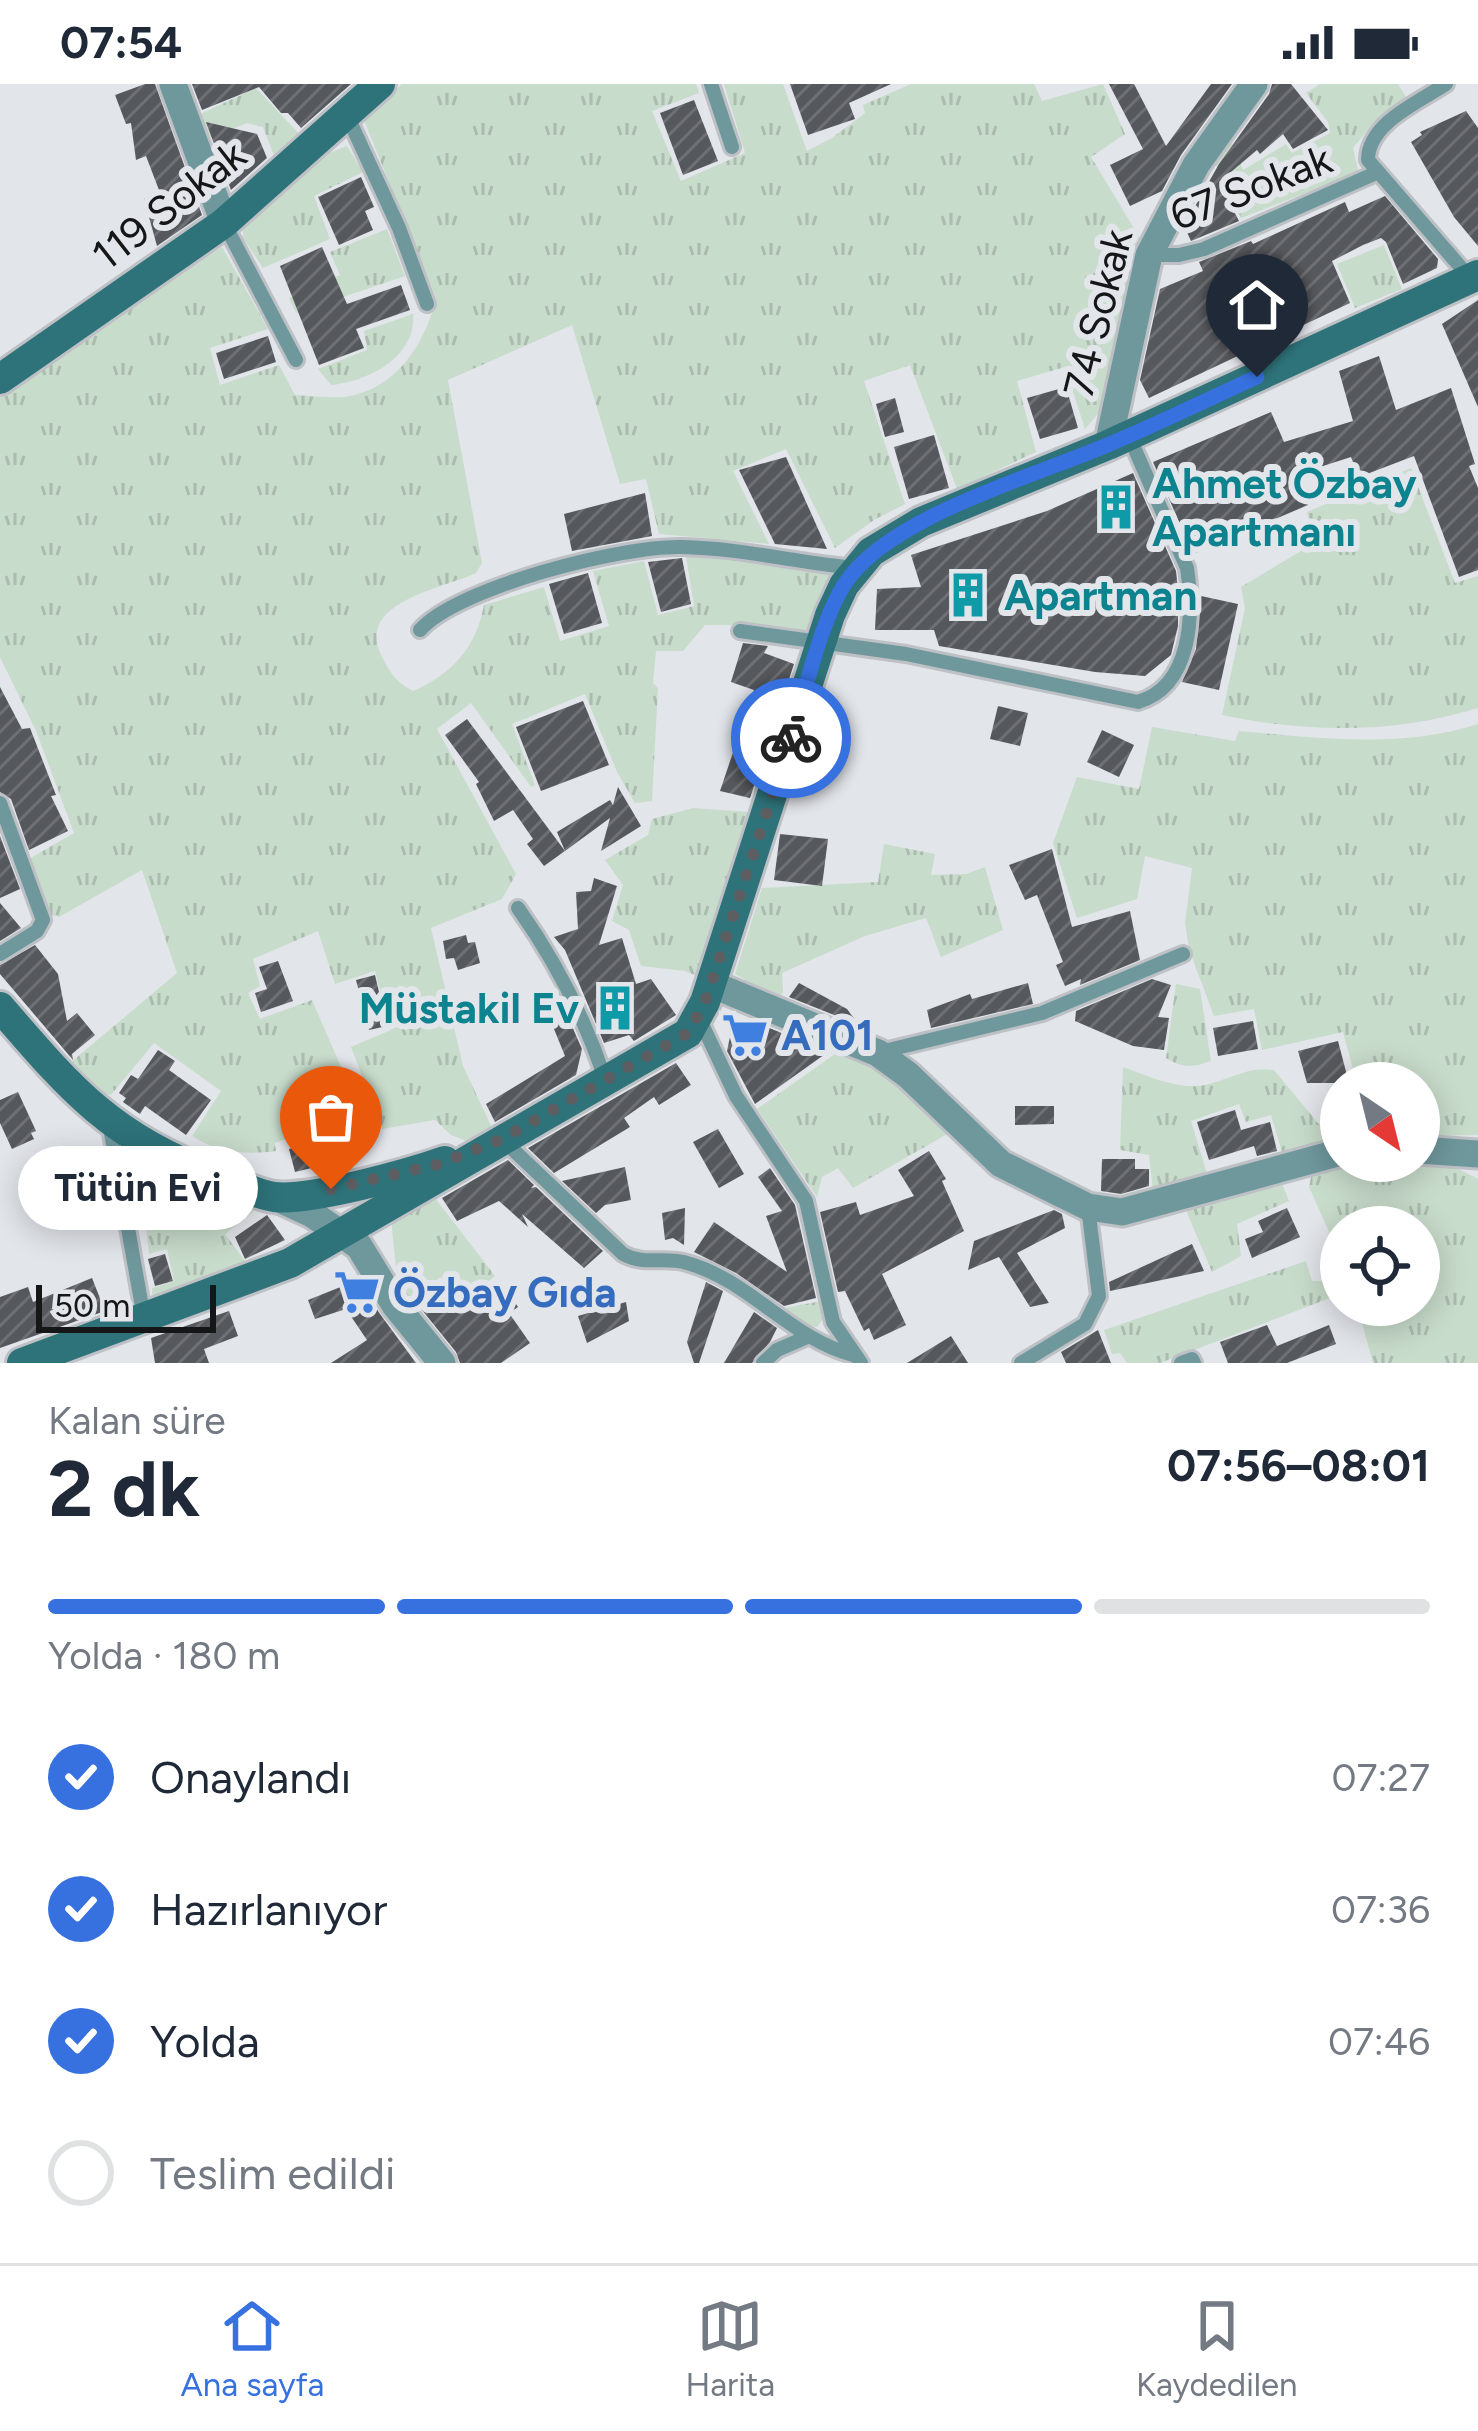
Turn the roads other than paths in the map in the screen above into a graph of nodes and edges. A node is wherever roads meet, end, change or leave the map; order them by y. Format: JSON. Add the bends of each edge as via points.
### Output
{"nodes":[{"id":1,"x":173,"y":84,"type":"edge"},
{"id":2,"x":380,"y":84,"type":"edge"},
{"id":3,"x":711,"y":84,"type":"edge"},
{"id":4,"x":1254,"y":84,"type":"edge"},
{"id":5,"x":1446,"y":84,"type":"edge"},
{"id":6,"x":346,"y":113,"type":"junction"},
{"id":7,"x":732,"y":147,"type":"dead end"},
{"id":8,"x":1376,"y":173,"type":"junction"},
{"id":9,"x":224,"y":224,"type":"junction"},
{"id":10,"x":1149,"y":255,"type":"junction"},
{"id":11,"x":1474,"y":277,"type":"edge"},
{"id":12,"x":427,"y":304,"type":"dead end"},
{"id":13,"x":296,"y":360,"type":"dead end"},
{"id":14,"x":0,"y":379,"type":"edge"},
{"id":15,"x":1119,"y":441,"type":"junction"},
{"id":16,"x":857,"y":568,"type":"junction"},
{"id":17,"x":420,"y":630,"type":"dead end"},
{"id":18,"x":740,"y":631,"type":"dead end"},
{"id":19,"x":821,"y":644,"type":"junction"},
{"id":20,"x":0,"y":802,"type":"edge"},
{"id":21,"x":518,"y":908,"type":"dead end"},
{"id":22,"x":1183,"y":953,"type":"dead end"},
{"id":23,"x":0,"y":954,"type":"edge"},
{"id":24,"x":711,"y":984,"type":"junction"},
{"id":25,"x":0,"y":1006,"type":"edge"},
{"id":26,"x":699,"y":1018,"type":"junction"},
{"id":27,"x":878,"y":1053,"type":"junction"},
{"id":28,"x":606,"y":1081,"type":"junction"},
{"id":29,"x":109,"y":1122,"type":"junction"},
{"id":30,"x":502,"y":1139,"type":"junction"},
{"id":31,"x":1440,"y":1151,"type":"edge"},
{"id":32,"x":1478,"y":1154,"type":"edge"},
{"id":33,"x":1320,"y":1158,"type":"edge"},
{"id":34,"x":274,"y":1197,"type":"junction"},
{"id":35,"x":1088,"y":1208,"type":"junction"},
{"id":36,"x":344,"y":1233,"type":"junction"},
{"id":37,"x":145,"y":1319,"type":"junction"},
{"id":38,"x":808,"y":1337,"type":"junction"},
{"id":39,"x":857,"y":1359,"type":"edge"},
{"id":40,"x":27,"y":1362,"type":"edge"},
{"id":41,"x":1029,"y":1362,"type":"edge"},
{"id":42,"x":442,"y":1363,"type":"edge"},
{"id":43,"x":763,"y":1363,"type":"edge"},
{"id":44,"x":1181,"y":1363,"type":"edge"},
{"id":45,"x":1193,"y":1363,"type":"edge"}],
"edges":[{"from":1,"to":9,"type":"street"},
{"from":2,"to":6,"type":"main road","name":"119 Sokak"},
{"from":3,"to":7,"type":"lane"},
{"from":4,"to":10,"type":"street","name":"74 Sokak","via":[[1196,165]]},
{"from":5,"to":8,"type":"lane","via":[[1376,134],[1367,153]]},
{"from":6,"to":9,"type":"main road","name":"119 Sokak"},
{"from":6,"to":12,"type":"lane"},
{"from":8,"to":10,"type":"lane","name":"67 Sokak","via":[[1204,249]]},
{"from":8,"to":11,"type":"lane"},
{"from":9,"to":13,"type":"lane"},
{"from":9,"to":14,"type":"main road","name":"119 Sokak"},
{"from":10,"to":15,"type":"street","name":"74 Sokak"},
{"from":11,"to":15,"type":"main road"},
{"from":15,"to":16,"type":"main road","via":[[921,522]]},
{"from":15,"to":19,"type":"lane","via":[[1186,568],[1190,591],[1187,637],[1159,693],[1138,702]]},
{"from":16,"to":17,"type":"lane","via":[[649,549],[514,582],[442,611]]},
{"from":16,"to":19,"type":"main road"},
{"from":18,"to":19,"type":"lane"},
{"from":19,"to":24,"type":"main road"},
{"from":20,"to":23,"type":"lane","via":[[43,920]]},
{"from":21,"to":28,"type":"lane","via":[[560,968]]},
{"from":22,"to":27,"type":"lane","via":[[1042,1012]]},
{"from":24,"to":26,"type":"main road"},
{"from":24,"to":27,"type":"street"},
{"from":25,"to":29,"type":"main road"},
{"from":26,"to":28,"type":"main road","via":[[688,1033]]},
{"from":26,"to":39,"type":"lane","via":[[720,1068],[806,1201],[833,1322]]},
{"from":27,"to":35,"type":"street","via":[[1001,1164]]},
{"from":28,"to":30,"type":"main road"},
{"from":29,"to":34,"type":"main road","via":[[159,1153]]},
{"from":29,"to":37,"type":"lane"},
{"from":30,"to":34,"type":"main road","via":[[439,1164]]},
{"from":30,"to":36,"type":"main road"},
{"from":30,"to":38,"type":"lane","via":[[622,1254],[690,1263]]},
{"from":31,"to":32,"type":"street"},
{"from":33,"to":35,"type":"street","via":[[1122,1212]]},
{"from":34,"to":36,"type":"street"},
{"from":35,"to":41,"type":"lane","via":[[1100,1286],[1085,1324]]},
{"from":36,"to":37,"type":"main road","via":[[290,1263]]},
{"from":36,"to":42,"type":"street"},
{"from":37,"to":40,"type":"main road"},
{"from":38,"to":39,"type":"lane"},
{"from":38,"to":43,"type":"lane"},
{"from":44,"to":45,"type":"lane"}]}
